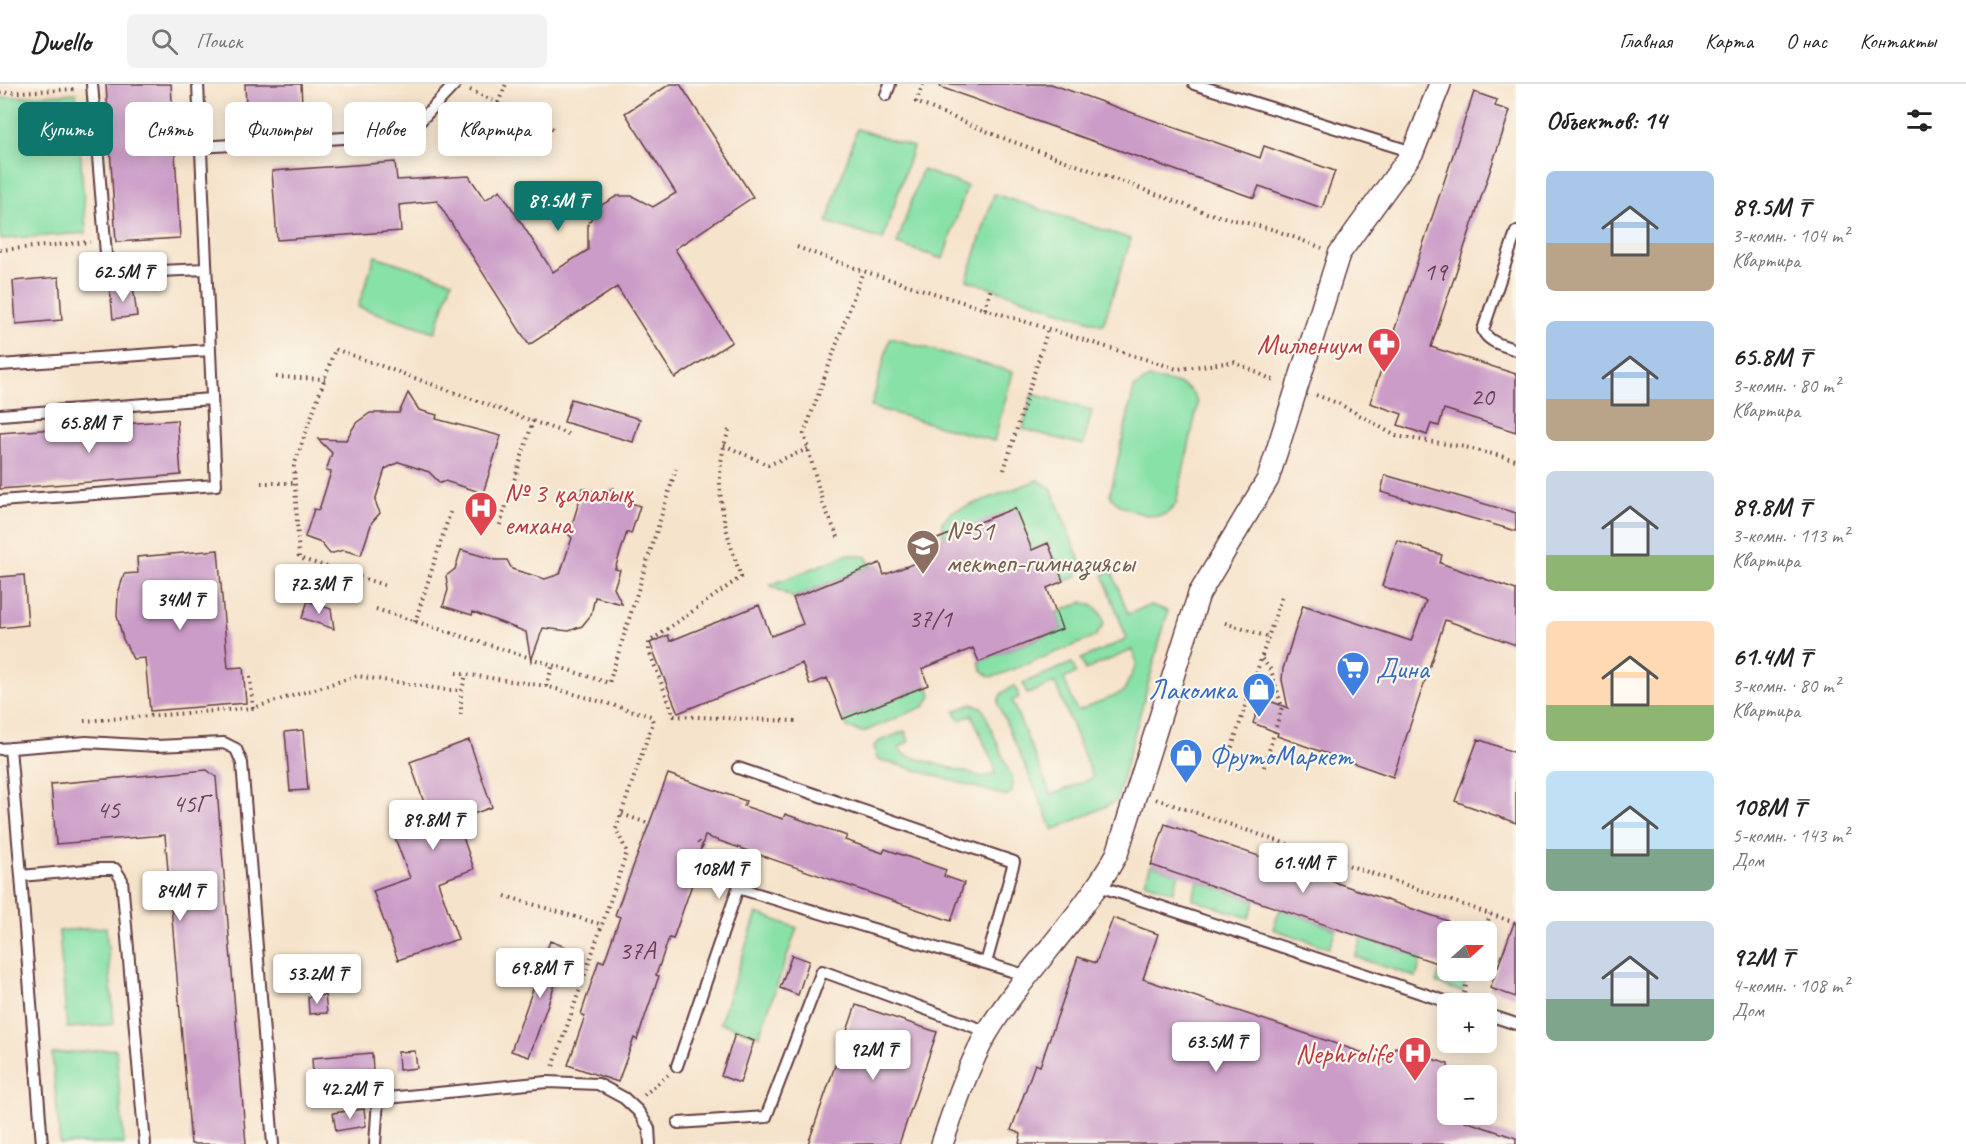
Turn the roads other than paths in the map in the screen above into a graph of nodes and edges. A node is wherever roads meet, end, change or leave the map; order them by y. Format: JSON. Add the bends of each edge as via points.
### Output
{"nodes":[{"id":1,"x":198,"y":84,"type":"edge"},
{"id":2,"x":1194,"y":84,"type":"edge"},
{"id":3,"x":1440,"y":84,"type":"edge"},
{"id":4,"x":92,"y":86,"type":"edge"},
{"id":5,"x":459,"y":86,"type":"edge"},
{"id":6,"x":199,"y":102,"type":"edge"},
{"id":7,"x":213,"y":146,"type":"edge"},
{"id":8,"x":1413,"y":152,"type":"junction"},
{"id":9,"x":200,"y":156,"type":"edge"},
{"id":10,"x":1516,"y":232,"type":"edge"},
{"id":11,"x":205,"y":269,"type":"junction"},
{"id":12,"x":209,"y":350,"type":"junction"},
{"id":13,"x":1516,"y":350,"type":"edge"},
{"id":14,"x":0,"y":365,"type":"edge"},
{"id":15,"x":211,"y":399,"type":"junction"},
{"id":16,"x":0,"y":415,"type":"edge"},
{"id":17,"x":0,"y":501,"type":"edge"},
{"id":18,"x":5,"y":749,"type":"edge"},
{"id":19,"x":738,"y":768,"type":"dead end"},
{"id":20,"x":21,"y":876,"type":"junction"},
{"id":21,"x":1099,"y":886,"type":"junction"},
{"id":22,"x":986,"y":963,"type":"junction"},
{"id":23,"x":1028,"y":976,"type":"junction"},
{"id":24,"x":1437,"y":998,"type":"edge"},
{"id":25,"x":1497,"y":1018,"type":"edge"},
{"id":26,"x":1516,"y":1024,"type":"edge"},
{"id":27,"x":988,"y":1032,"type":"junction"},
{"id":28,"x":677,"y":1066,"type":"road end"},
{"id":29,"x":678,"y":1123,"type":"dead end"},
{"id":30,"x":42,"y":1144,"type":"edge"},
{"id":31,"x":145,"y":1144,"type":"edge"},
{"id":32,"x":273,"y":1144,"type":"edge"},
{"id":33,"x":375,"y":1144,"type":"edge"},
{"id":34,"x":650,"y":1144,"type":"edge"},
{"id":35,"x":942,"y":1144,"type":"edge"}],
"edges":[{"from":1,"to":6,"type":"lane"},
{"from":2,"to":8,"type":"lane"},
{"from":3,"to":8,"type":"street"},
{"from":4,"to":11,"type":"lane","via":[[107,266],[116,273]]},
{"from":5,"to":7,"type":"lane","via":[[408,134]]},
{"from":8,"to":21,"type":"street","via":[[1339,254],[1268,479],[1199,594],[1116,854]]},
{"from":9,"to":11,"type":"lane"},
{"from":10,"to":13,"type":"lane","via":[[1483,330],[1492,341]]},
{"from":11,"to":12,"type":"lane"},
{"from":12,"to":14,"type":"lane"},
{"from":12,"to":15,"type":"lane"},
{"from":15,"to":16,"type":"lane"},
{"from":15,"to":17,"type":"lane","via":[[216,485]]},
{"from":18,"to":20,"type":"lane"},
{"from":18,"to":32,"type":"lane","via":[[86,742],[157,746],[224,743],[236,749],[242,763]]},
{"from":19,"to":22,"type":"lane","via":[[1014,862]]},
{"from":20,"to":30,"type":"lane"},
{"from":20,"to":31,"type":"lane","via":[[98,868],[115,869],[122,880]]},
{"from":21,"to":23,"type":"street"},
{"from":21,"to":24,"type":"lane"},
{"from":22,"to":23,"type":"lane"},
{"from":22,"to":28,"type":"lane","via":[[738,888]]},
{"from":23,"to":27,"type":"street"},
{"from":25,"to":26,"type":"lane"},
{"from":27,"to":29,"type":"lane","via":[[822,971],[766,1118]]},
{"from":27,"to":35,"type":"street","via":[[965,1076]]},
{"from":33,"to":34,"type":"lane","via":[[378,1099],[547,1082],[598,1084],[632,1106],[649,1128]]}]}
